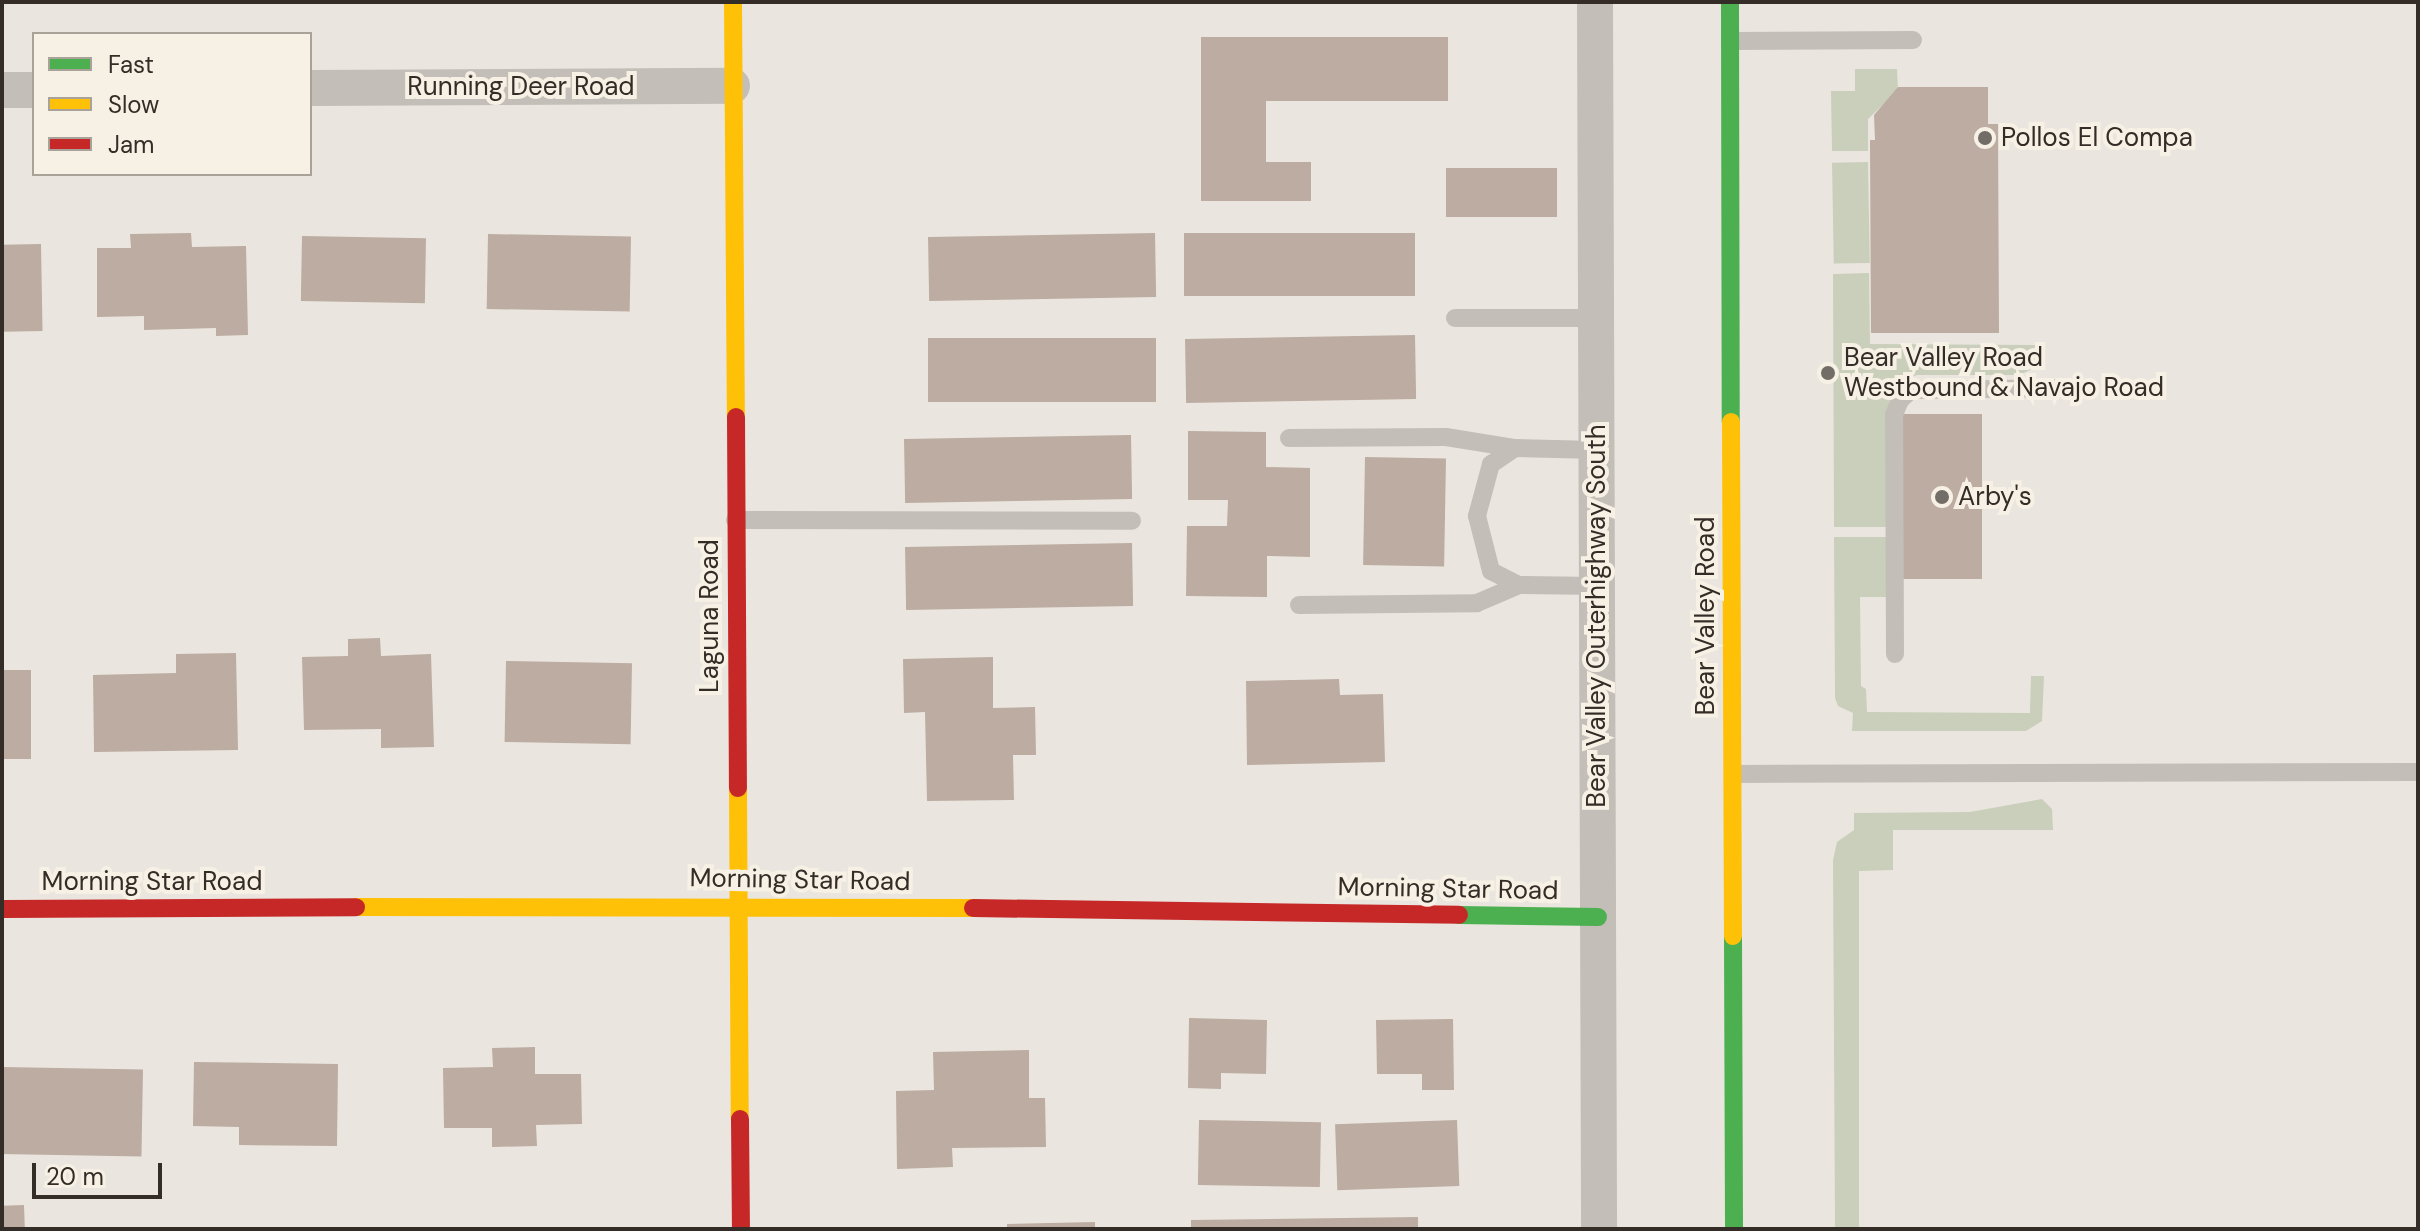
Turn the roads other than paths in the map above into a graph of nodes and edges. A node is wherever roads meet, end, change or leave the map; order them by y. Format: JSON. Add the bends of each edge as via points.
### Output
{"nodes":[{"id":1,"x":733,"y":2,"type":"edge"},
{"id":2,"x":1595,"y":2,"type":"edge"},
{"id":3,"x":1730,"y":2,"type":"edge"},
{"id":4,"x":1913,"y":40,"type":"dead end"},
{"id":5,"x":1730,"y":41,"type":"junction"},
{"id":6,"x":732,"y":86,"type":"junction"},
{"id":7,"x":312,"y":88,"type":"edge"},
{"id":8,"x":2,"y":90,"type":"edge"},
{"id":9,"x":32,"y":90,"type":"edge"},
{"id":10,"x":1455,"y":318,"type":"dead end"},
{"id":11,"x":1596,"y":318,"type":"junction"},
{"id":12,"x":2064,"y":388,"type":"dead end"},
{"id":13,"x":1289,"y":438,"type":"dead end"},
{"id":14,"x":1515,"y":448,"type":"junction"},
{"id":15,"x":1597,"y":450,"type":"junction"},
{"id":16,"x":735,"y":520,"type":"junction"},
{"id":17,"x":1132,"y":521,"type":"dead end"},
{"id":18,"x":1519,"y":585,"type":"junction"},
{"id":19,"x":1597,"y":586,"type":"junction"},
{"id":20,"x":1299,"y":605,"type":"dead end"},
{"id":21,"x":1895,"y":654,"type":"dead end"},
{"id":22,"x":2418,"y":772,"type":"edge"},
{"id":23,"x":1732,"y":774,"type":"junction"},
{"id":24,"x":738,"y":904,"type":"junction"},
{"id":25,"x":2,"y":909,"type":"edge"},
{"id":26,"x":1598,"y":917,"type":"junction"},
{"id":27,"x":741,"y":1229,"type":"edge"},
{"id":28,"x":1599,"y":1229,"type":"edge"},
{"id":29,"x":1734,"y":1229,"type":"edge"}],
"edges":[{"from":1,"to":6,"type":"street","name":"Laguna Road"},
{"from":2,"to":11,"type":"street","name":"Bear Valley Outerhighway South"},
{"from":3,"to":5,"type":"street","name":"Bear Valley Road"},
{"from":4,"to":5,"type":"lane"},
{"from":5,"to":23,"type":"street","name":"Bear Valley Road"},
{"from":6,"to":7,"type":"street","name":"Running Deer Road"},
{"from":6,"to":16,"type":"street","name":"Laguna Road"},
{"from":8,"to":9,"type":"street"},
{"from":10,"to":11,"type":"lane"},
{"from":11,"to":15,"type":"street","name":"Bear Valley Outerhighway South"},
{"from":12,"to":21,"type":"lane","via":[[1911,390],[1900,400],[1894,415]]},
{"from":13,"to":14,"type":"lane","via":[[1446,437]]},
{"from":14,"to":15,"type":"lane"},
{"from":14,"to":18,"type":"lane","via":[[1491,464],[1477,516],[1491,571]]},
{"from":15,"to":19,"type":"street","name":"Bear Valley Outerhighway South"},
{"from":16,"to":17,"type":"lane"},
{"from":16,"to":24,"type":"street","name":"Laguna Road"},
{"from":18,"to":19,"type":"lane"},
{"from":18,"to":20,"type":"lane","via":[[1477,603]]},
{"from":19,"to":26,"type":"street","name":"Bear Valley Outerhighway South"},
{"from":22,"to":23,"type":"lane"},
{"from":23,"to":29,"type":"street","name":"Bear Valley Road"},
{"from":24,"to":25,"type":"street","name":"Morning Star Road"},
{"from":24,"to":26,"type":"street","name":"Morning Star Road"},
{"from":24,"to":27,"type":"street","name":"Laguna Road"},
{"from":26,"to":28,"type":"street","name":"Bear Valley Outerhighway South"}]}
